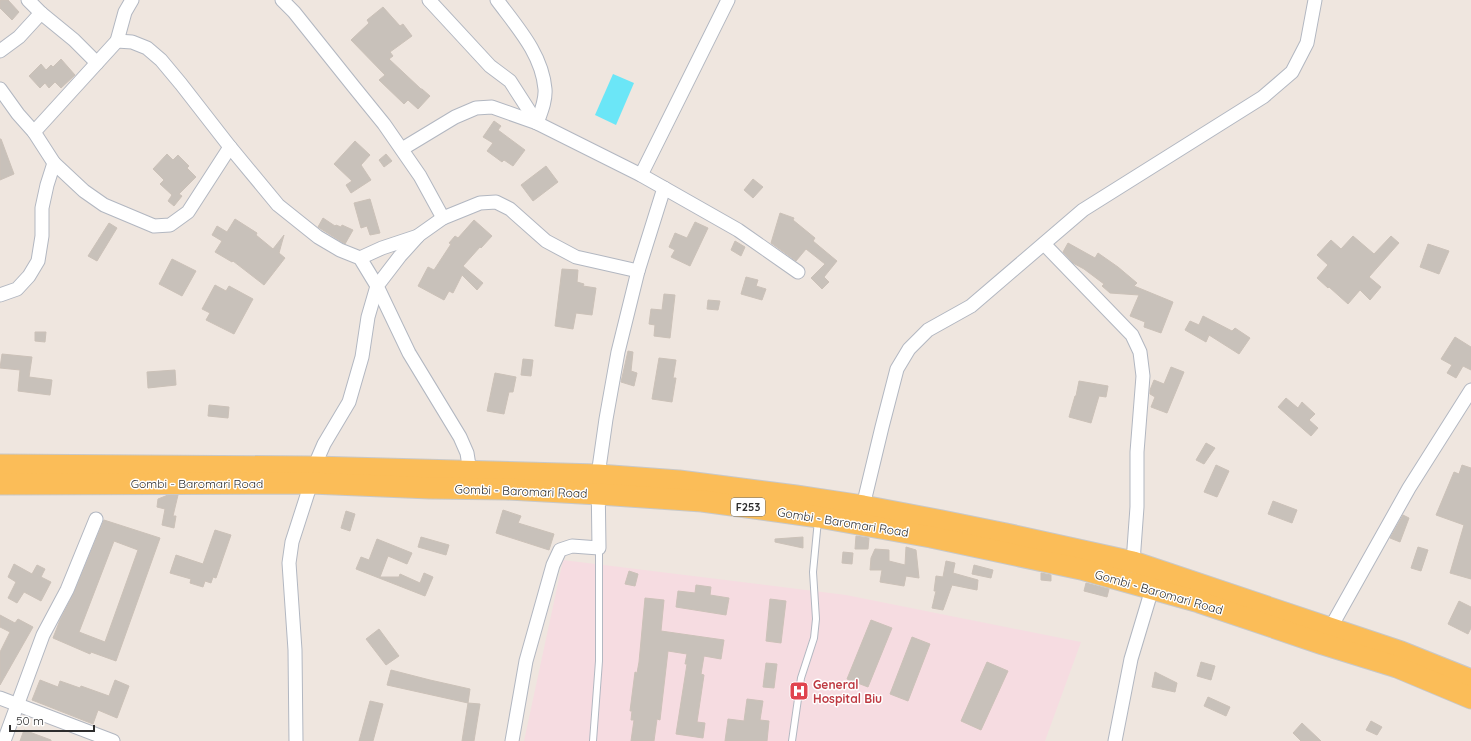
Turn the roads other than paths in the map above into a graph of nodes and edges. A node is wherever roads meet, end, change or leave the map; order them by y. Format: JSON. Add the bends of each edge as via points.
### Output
{"nodes":[{"id":1,"x":28,"y":0,"type":"edge"},
{"id":2,"x":132,"y":0,"type":"edge"},
{"id":3,"x":282,"y":0,"type":"edge"},
{"id":4,"x":430,"y":0,"type":"edge"},
{"id":5,"x":497,"y":0,"type":"edge"},
{"id":6,"x":1315,"y":0,"type":"edge"},
{"id":7,"x":726,"y":1,"type":"edge"},
{"id":8,"x":41,"y":13,"type":"junction"},
{"id":9,"x":117,"y":41,"type":"junction"},
{"id":10,"x":0,"y":51,"type":"edge"},
{"id":11,"x":97,"y":63,"type":"junction"},
{"id":12,"x":0,"y":89,"type":"edge"},
{"id":13,"x":538,"y":123,"type":"junction"},
{"id":14,"x":34,"y":132,"type":"junction"},
{"id":15,"x":230,"y":146,"type":"junction"},
{"id":16,"x":402,"y":149,"type":"junction"},
{"id":17,"x":54,"y":162,"type":"junction"},
{"id":18,"x":641,"y":175,"type":"junction"},
{"id":19,"x":664,"y":188,"type":"junction"},
{"id":20,"x":443,"y":218,"type":"junction"},
{"id":21,"x":420,"y":235,"type":"junction"},
{"id":22,"x":1044,"y":244,"type":"junction"},
{"id":23,"x":360,"y":258,"type":"junction"},
{"id":24,"x":638,"y":271,"type":"junction"},
{"id":25,"x":798,"y":272,"type":"dead end"},
{"id":26,"x":377,"y":286,"type":"junction"},
{"id":27,"x":0,"y":295,"type":"edge"},
{"id":28,"x":1471,"y":390,"type":"edge"},
{"id":29,"x":0,"y":465,"type":"edge"},
{"id":30,"x":470,"y":472,"type":"junction"},
{"id":31,"x":313,"y":475,"type":"junction"},
{"id":32,"x":0,"y":484,"type":"edge"},
{"id":33,"x":599,"y":484,"type":"junction"},
{"id":34,"x":863,"y":506,"type":"junction"},
{"id":35,"x":819,"y":517,"type":"junction"},
{"id":36,"x":96,"y":519,"type":"dead end"},
{"id":37,"x":599,"y":548,"type":"junction"},
{"id":38,"x":1133,"y":562,"type":"junction"},
{"id":39,"x":1152,"y":589,"type":"junction"},
{"id":40,"x":1278,"y":619,"type":"junction"},
{"id":41,"x":1331,"y":627,"type":"junction"},
{"id":42,"x":1471,"y":680,"type":"edge"},
{"id":43,"x":0,"y":698,"type":"edge"},
{"id":44,"x":1471,"y":698,"type":"edge"},
{"id":45,"x":18,"y":705,"type":"junction"},
{"id":46,"x":4,"y":741,"type":"edge"},
{"id":47,"x":113,"y":741,"type":"edge"},
{"id":48,"x":296,"y":741,"type":"edge"},
{"id":49,"x":512,"y":741,"type":"edge"},
{"id":50,"x":592,"y":741,"type":"edge"},
{"id":51,"x":792,"y":741,"type":"edge"},
{"id":52,"x":1115,"y":741,"type":"edge"}],
"edges":[{"from":1,"to":8,"type":"street"},
{"from":2,"to":9,"type":"street","via":[[125,12]]},
{"from":3,"to":16,"type":"street"},
{"from":4,"to":13,"type":"street","via":[[490,66],[510,81]]},
{"from":5,"to":13,"type":"street","via":[[525,36],[542,69],[545,91]]},
{"from":6,"to":22,"type":"street","via":[[1307,43],[1292,72],[1263,97],[1083,210]]},
{"from":7,"to":18,"type":"street"},
{"from":8,"to":10,"type":"street","via":[[19,37]]},
{"from":8,"to":11,"type":"street"},
{"from":9,"to":11,"type":"street"},
{"from":9,"to":15,"type":"street","via":[[132,42],[147,48],[161,60]]},
{"from":11,"to":14,"type":"street"},
{"from":12,"to":14,"type":"street"},
{"from":13,"to":16,"type":"street","via":[[492,107],[476,108],[455,117]]},
{"from":13,"to":18,"type":"street"},
{"from":14,"to":17,"type":"street"},
{"from":15,"to":17,"type":"street","via":[[188,212],[170,225],[154,226],[104,205],[84,191]]},
{"from":15,"to":23,"type":"street","via":[[278,205],[300,224],[340,250]]},
{"from":16,"to":20,"type":"street"},
{"from":17,"to":27,"type":"street","via":[[42,208],[42,236],[38,261],[29,276],[16,289]]},
{"from":18,"to":19,"type":"street"},
{"from":19,"to":24,"type":"street"},
{"from":19,"to":25,"type":"street","via":[[738,230]]},
{"from":20,"to":21,"type":"street"},
{"from":20,"to":24,"type":"street","via":[[480,203],[496,202],[510,209],[546,241],[576,257]]},
{"from":21,"to":23,"type":"street"},
{"from":21,"to":26,"type":"street"},
{"from":22,"to":34,"type":"street","via":[[971,306],[928,330],[909,349],[898,369]]},
{"from":22,"to":38,"type":"street","via":[[1132,335],[1140,352],[1143,376]]},
{"from":23,"to":26,"type":"street"},
{"from":24,"to":33,"type":"street","via":[[618,352],[606,419]]},
{"from":26,"to":30,"type":"street","via":[[409,353],[460,437],[467,453]]},
{"from":26,"to":31,"type":"street","via":[[349,402],[324,444]]},
{"from":28,"to":41,"type":"street","via":[[1409,488]]},
{"from":29,"to":31,"type":"main road","name":"Gombi - Baromari Road","number":"F253"},
{"from":30,"to":31,"type":"main road","name":"Gombi - Baromari Road","number":"F253"},
{"from":30,"to":33,"type":"main road","name":"Gombi - Baromari Road","number":"F253"},
{"from":31,"to":32,"type":"main road","name":"Gombi - Baromari Road","number":"F253"},
{"from":31,"to":33,"type":"main road","name":"Gombi - Baromari Road","number":"F253","via":[[430,488],[506,489]]},
{"from":31,"to":48,"type":"street","via":[[292,542],[289,563],[295,650]]},
{"from":33,"to":34,"type":"main road","name":"Gombi - Baromari Road","number":"F253","via":[[679,481]]},
{"from":33,"to":35,"type":"main road","name":"Gombi - Baromari Road","number":"F253"},
{"from":33,"to":37,"type":"street"},
{"from":34,"to":38,"type":"main road","name":"Gombi - Baromari Road","number":"F253"},
{"from":35,"to":39,"type":"main road","name":"Gombi - Baromari Road","number":"F253","via":[[1024,556]]},
{"from":35,"to":51,"type":"lane","via":[[813,572],[816,619],[814,638],[801,678]]},
{"from":36,"to":45,"type":"street","via":[[67,590],[43,636]]},
{"from":37,"to":49,"type":"street","via":[[572,546],[560,550],[553,564],[526,661]]},
{"from":37,"to":50,"type":"lane","via":[[599,661]]},
{"from":38,"to":40,"type":"main road","name":"Gombi - Baromari Road","number":"F253"},
{"from":39,"to":40,"type":"main road","name":"Gombi - Baromari Road","number":"F253"},
{"from":39,"to":52,"type":"street","via":[[1131,659]]},
{"from":40,"to":41,"type":"main road","name":"Gombi - Baromari Road","number":"F253"},
{"from":40,"to":44,"type":"main road","name":"Gombi - Baromari Road","number":"F253"},
{"from":41,"to":42,"type":"main road","name":"Gombi - Baromari Road","number":"F253"},
{"from":43,"to":45,"type":"street"},
{"from":45,"to":46,"type":"street"},
{"from":45,"to":47,"type":"street"}]}
